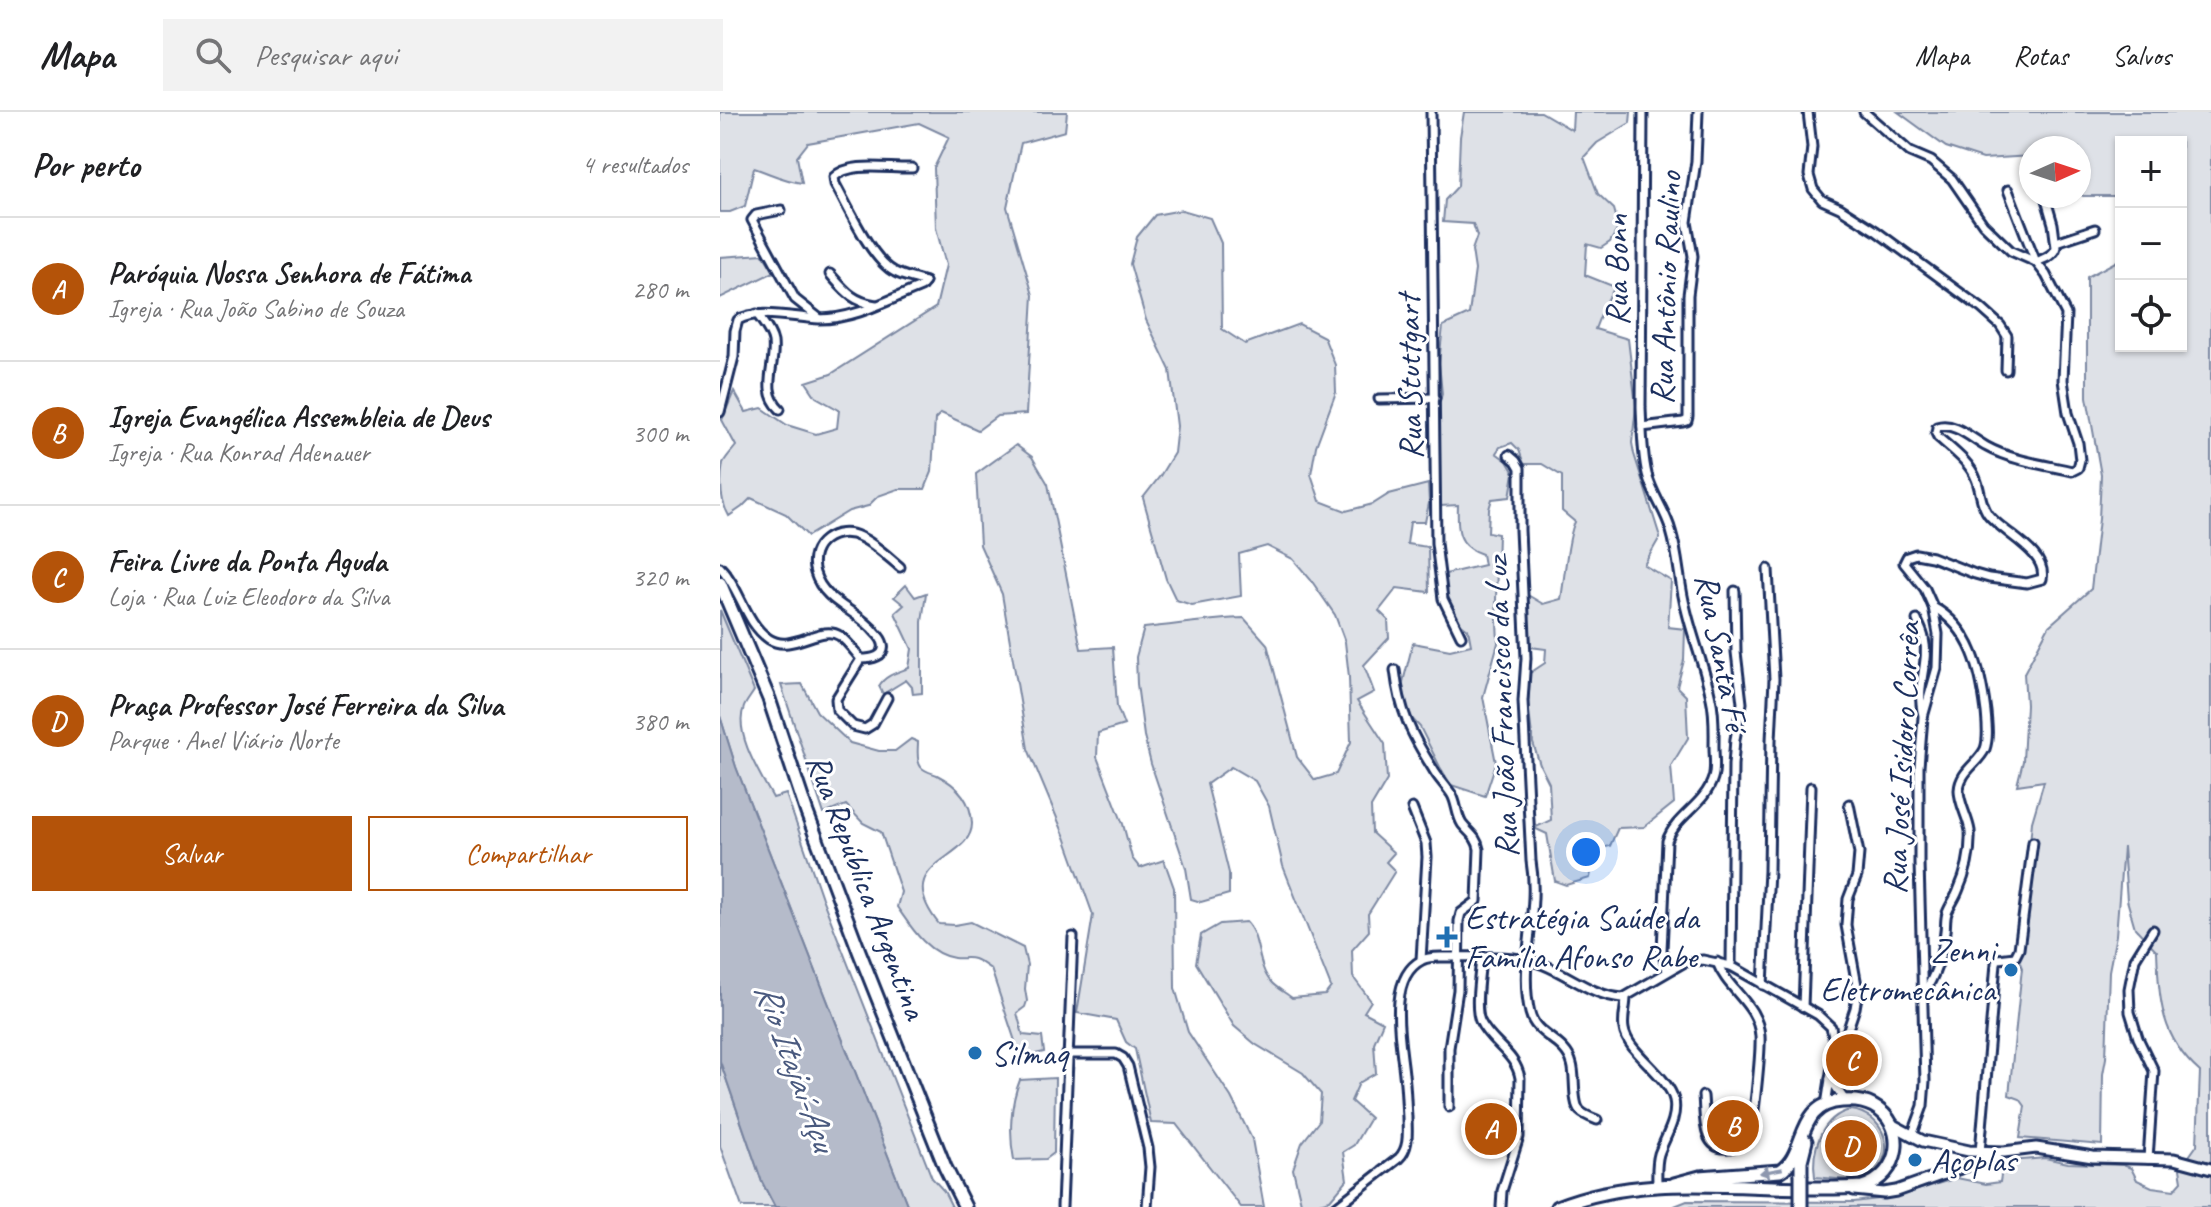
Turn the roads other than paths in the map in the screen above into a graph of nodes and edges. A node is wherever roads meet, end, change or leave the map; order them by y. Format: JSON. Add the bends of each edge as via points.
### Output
{"nodes":[{"id":1,"x":1431,"y":112,"type":"edge"},
{"id":2,"x":1643,"y":112,"type":"edge"},
{"id":3,"x":1698,"y":112,"type":"edge"},
{"id":4,"x":1808,"y":112,"type":"edge"},
{"id":5,"x":1864,"y":112,"type":"edge"},
{"id":6,"x":912,"y":168,"type":"dead end"},
{"id":7,"x":2008,"y":190,"type":"dead end"},
{"id":8,"x":2048,"y":208,"type":"edge"},
{"id":9,"x":781,"y":210,"type":"dead end"},
{"id":10,"x":2095,"y":229,"type":"dead end"},
{"id":11,"x":2056,"y":242,"type":"junction"},
{"id":12,"x":2036,"y":262,"type":"junction"},
{"id":13,"x":830,"y":274,"type":"dead end"},
{"id":14,"x":879,"y":305,"type":"junction"},
{"id":15,"x":757,"y":314,"type":"junction"},
{"id":16,"x":821,"y":319,"type":"junction"},
{"id":17,"x":2006,"y":370,"type":"dead end"},
{"id":18,"x":1435,"y":398,"type":"junction"},
{"id":19,"x":1379,"y":399,"type":"dead end"},
{"id":20,"x":780,"y":409,"type":"dead end"},
{"id":21,"x":720,"y":412,"type":"edge"},
{"id":22,"x":1642,"y":427,"type":"junction"},
{"id":23,"x":1509,"y":455,"type":"dead end"},
{"id":24,"x":720,"y":567,"type":"edge"},
{"id":25,"x":900,"y":567,"type":"dead end"},
{"id":26,"x":1768,"y":569,"type":"dead end"},
{"id":27,"x":720,"y":583,"type":"edge"},
{"id":28,"x":1735,"y":591,"type":"dead end"},
{"id":29,"x":1933,"y":607,"type":"junction"},
{"id":30,"x":1917,"y":620,"type":"dead end"},
{"id":31,"x":1461,"y":636,"type":"dead end"},
{"id":32,"x":861,"y":659,"type":"junction"},
{"id":33,"x":1395,"y":670,"type":"dead end"},
{"id":34,"x":887,"y":698,"type":"dead end"},
{"id":35,"x":1923,"y":717,"type":"junction"},
{"id":36,"x":1811,"y":787,"type":"dead end"},
{"id":37,"x":1849,"y":804,"type":"dead end"},
{"id":38,"x":1412,"y":808,"type":"dead end"},
{"id":39,"x":2033,"y":842,"type":"dead end"},
{"id":40,"x":2153,"y":930,"type":"dead end"},
{"id":41,"x":1073,"y":937,"type":"dead end"},
{"id":42,"x":1459,"y":957,"type":"junction"},
{"id":43,"x":1481,"y":958,"type":"junction"},
{"id":44,"x":1421,"y":960,"type":"junction"},
{"id":45,"x":1526,"y":960,"type":"junction"},
{"id":46,"x":1717,"y":962,"type":"junction"},
{"id":47,"x":1731,"y":966,"type":"junction"},
{"id":48,"x":1667,"y":971,"type":"junction"},
{"id":49,"x":1763,"y":985,"type":"junction"},
{"id":50,"x":1923,"y":994,"type":"junction"},
{"id":51,"x":1626,"y":997,"type":"junction"},
{"id":52,"x":1803,"y":1007,"type":"junction"},
{"id":53,"x":1834,"y":1037,"type":"junction"},
{"id":54,"x":1067,"y":1054,"type":"junction"},
{"id":55,"x":1830,"y":1079,"type":"junction"},
{"id":56,"x":1703,"y":1096,"type":"dead end"},
{"id":57,"x":1846,"y":1101,"type":"junction"},
{"id":58,"x":1826,"y":1106,"type":"junction"},
{"id":59,"x":1449,"y":1107,"type":"dead end"},
{"id":60,"x":1597,"y":1120,"type":"dead end"},
{"id":61,"x":1891,"y":1124,"type":"junction"},
{"id":62,"x":1912,"y":1136,"type":"junction"},
{"id":63,"x":1958,"y":1149,"type":"junction"},
{"id":64,"x":1980,"y":1152,"type":"junction"},
{"id":65,"x":2004,"y":1152,"type":"junction"},
{"id":66,"x":2148,"y":1159,"type":"junction"},
{"id":67,"x":2211,"y":1169,"type":"edge"},
{"id":68,"x":1954,"y":1171,"type":"junction"},
{"id":69,"x":1674,"y":1184,"type":"junction"},
{"id":70,"x":1657,"y":1185,"type":"junction"},
{"id":71,"x":1843,"y":1188,"type":"junction"},
{"id":72,"x":965,"y":1207,"type":"edge"},
{"id":73,"x":1062,"y":1207,"type":"edge"},
{"id":74,"x":1147,"y":1207,"type":"edge"},
{"id":75,"x":1336,"y":1207,"type":"edge"},
{"id":76,"x":1501,"y":1207,"type":"edge"},
{"id":77,"x":1557,"y":1207,"type":"edge"},
{"id":78,"x":1801,"y":1207,"type":"edge"}],
"edges":[{"from":1,"to":18,"type":"street","name":"Rua Stuttgart"},
{"from":2,"to":22,"type":"street","name":"Rua Bonn"},
{"from":3,"to":22,"type":"street","name":"Rua Antônio Raulino","via":[[1687,222],[1693,256],[1688,417]]},
{"from":4,"to":17,"type":"street","via":[[1813,189],[2000,325],[2007,336]]},
{"from":5,"to":12,"type":"street","name":"Rua José Isidoro Corrêa","via":[[1952,179],[1983,224],[2011,251]]},
{"from":6,"to":14,"type":"street","via":[[861,166],[834,177],[887,267],[925,282]]},
{"from":7,"to":12,"type":"street"},
{"from":8,"to":11,"type":"street"},
{"from":9,"to":16,"type":"street","via":[[752,220],[795,299]]},
{"from":10,"to":11,"type":"street"},
{"from":11,"to":12,"type":"street","via":[[2048,257]]},
{"from":12,"to":29,"type":"street","name":"Rua José Isidoro Corrêa","via":[[2066,314],[2063,380],[2078,443],[2078,468],[2072,471],[1996,452],[1955,428],[1937,427],[1938,437],[1975,475],[1988,515],[2028,549],[2043,574],[2034,582],[1989,578],[1932,557],[1907,557],[1907,569]]},
{"from":13,"to":14,"type":"street","via":[[861,303]]},
{"from":14,"to":16,"type":"street"},
{"from":15,"to":16,"type":"street"},
{"from":15,"to":20,"type":"street","via":[[772,338],[769,393]]},
{"from":15,"to":21,"type":"street","via":[[738,320]]},
{"from":18,"to":19,"type":"street"},
{"from":18,"to":31,"type":"street","name":"Rua Stuttgart","via":[[1439,571],[1443,599]]},
{"from":22,"to":48,"type":"street","name":"Rua Santa Fé","via":[[1647,474],[1671,529],[1714,724],[1714,774],[1708,791],[1678,821],[1667,841],[1662,950]]},
{"from":23,"to":45,"type":"street","name":"Rua João Francisco da Luz","via":[[1520,468],[1523,701],[1534,879]]},
{"from":24,"to":32,"type":"street","via":[[771,640],[785,644],[831,633]]},
{"from":25,"to":32,"type":"street","via":[[849,532],[819,544],[813,556],[824,592],[866,621],[882,641],[880,654]]},
{"from":26,"to":49,"type":"street","via":[[1774,679]]},
{"from":27,"to":72,"type":"main road","name":"Rua República Argentina","via":[[769,699],[859,951]]},
{"from":28,"to":47,"type":"street","via":[[1742,703],[1733,765]]},
{"from":29,"to":35,"type":"street","name":"Rua José Isidoro Corrêa","via":[[1937,668]]},
{"from":29,"to":50,"type":"street","via":[[1960,630],[1975,655],[1987,725],[1983,752],[1961,779],[1959,796],[1970,831],[1968,858]]},
{"from":30,"to":35,"type":"street","via":[[1925,649],[1919,695]]},
{"from":32,"to":34,"type":"street","via":[[836,699],[837,710],[853,726],[865,729]]},
{"from":33,"to":42,"type":"street","via":[[1406,722],[1478,842],[1477,901],[1461,913]]},
{"from":35,"to":50,"type":"street","name":"Rua José Isidoro Corrêa"},
{"from":36,"to":52,"type":"street"},
{"from":37,"to":53,"type":"street","via":[[1859,865],[1846,925],[1858,991],[1847,1032]]},
{"from":38,"to":44,"type":"street","via":[[1427,857]]},
{"from":39,"to":64,"type":"street","via":[[2019,949],[2015,957],[1996,963]]},
{"from":40,"to":66,"type":"street","via":[[2135,959],[2129,989],[2130,1012],[2154,1071]]},
{"from":41,"to":54,"type":"street"},
{"from":42,"to":43,"type":"street"},
{"from":42,"to":44,"type":"street"},
{"from":42,"to":59,"type":"street"},
{"from":43,"to":45,"type":"street"},
{"from":43,"to":76,"type":"street","via":[[1480,1022],[1513,1059],[1520,1078],[1519,1137]]},
{"from":44,"to":75,"type":"street","via":[[1403,981],[1399,1016],[1407,1147]]},
{"from":45,"to":51,"type":"street","via":[[1606,994]]},
{"from":45,"to":60,"type":"street","name":"Rua João Francisco da Luz","via":[[1531,1017],[1569,1054],[1577,1104]]},
{"from":46,"to":47,"type":"street"},
{"from":46,"to":48,"type":"street","via":[[1690,961]]},
{"from":46,"to":56,"type":"street","via":[[1757,1018],[1760,1036],[1752,1126],[1743,1143],[1735,1148],[1711,1144]]},
{"from":47,"to":49,"type":"street"},
{"from":48,"to":51,"type":"street"},
{"from":49,"to":52,"type":"street"},
{"from":50,"to":62,"type":"street","name":"Rua José Isidoro Corrêa","via":[[1923,1106]]},
{"from":51,"to":70,"type":"street","via":[[1625,1033],[1674,1101],[1658,1157]]},
{"from":52,"to":53,"type":"street","via":[[1825,1020]]},
{"from":53,"to":55,"type":"street"},
{"from":54,"to":73,"type":"street"},
{"from":54,"to":74,"type":"street","via":[[1116,1054],[1128,1066],[1148,1148]]},
{"from":55,"to":57,"type":"street"},
{"from":55,"to":58,"type":"street"},
{"from":57,"to":58,"type":"main road"},
{"from":57,"to":61,"type":"main road","via":[[1874,1106]]},
{"from":58,"to":69,"type":"main road","one_way":true,"via":[[1814,1112],[1790,1163],[1780,1171]]},
{"from":58,"to":78,"type":"main road","bridge":true,"via":[[1803,1149]]},
{"from":61,"to":62,"type":"main road"},
{"from":61,"to":71,"type":"main road","via":[[1896,1141],[1888,1172],[1871,1185]]},
{"from":62,"to":63,"type":"main road"},
{"from":63,"to":64,"type":"main road"},
{"from":63,"to":68,"type":"main road","via":[[1962,1162]]},
{"from":64,"to":65,"type":"main road"},
{"from":65,"to":66,"type":"main road","via":[[2036,1148]]},
{"from":65,"to":68,"type":"main road"},
{"from":66,"to":67,"type":"main road","via":[[2174,1159]]},
{"from":68,"to":71,"type":"main road","via":[[1884,1193]]},
{"from":69,"to":70,"type":"main road"},
{"from":69,"to":71,"type":"main road"},
{"from":70,"to":77,"type":"main road","via":[[1606,1192]]}]}
